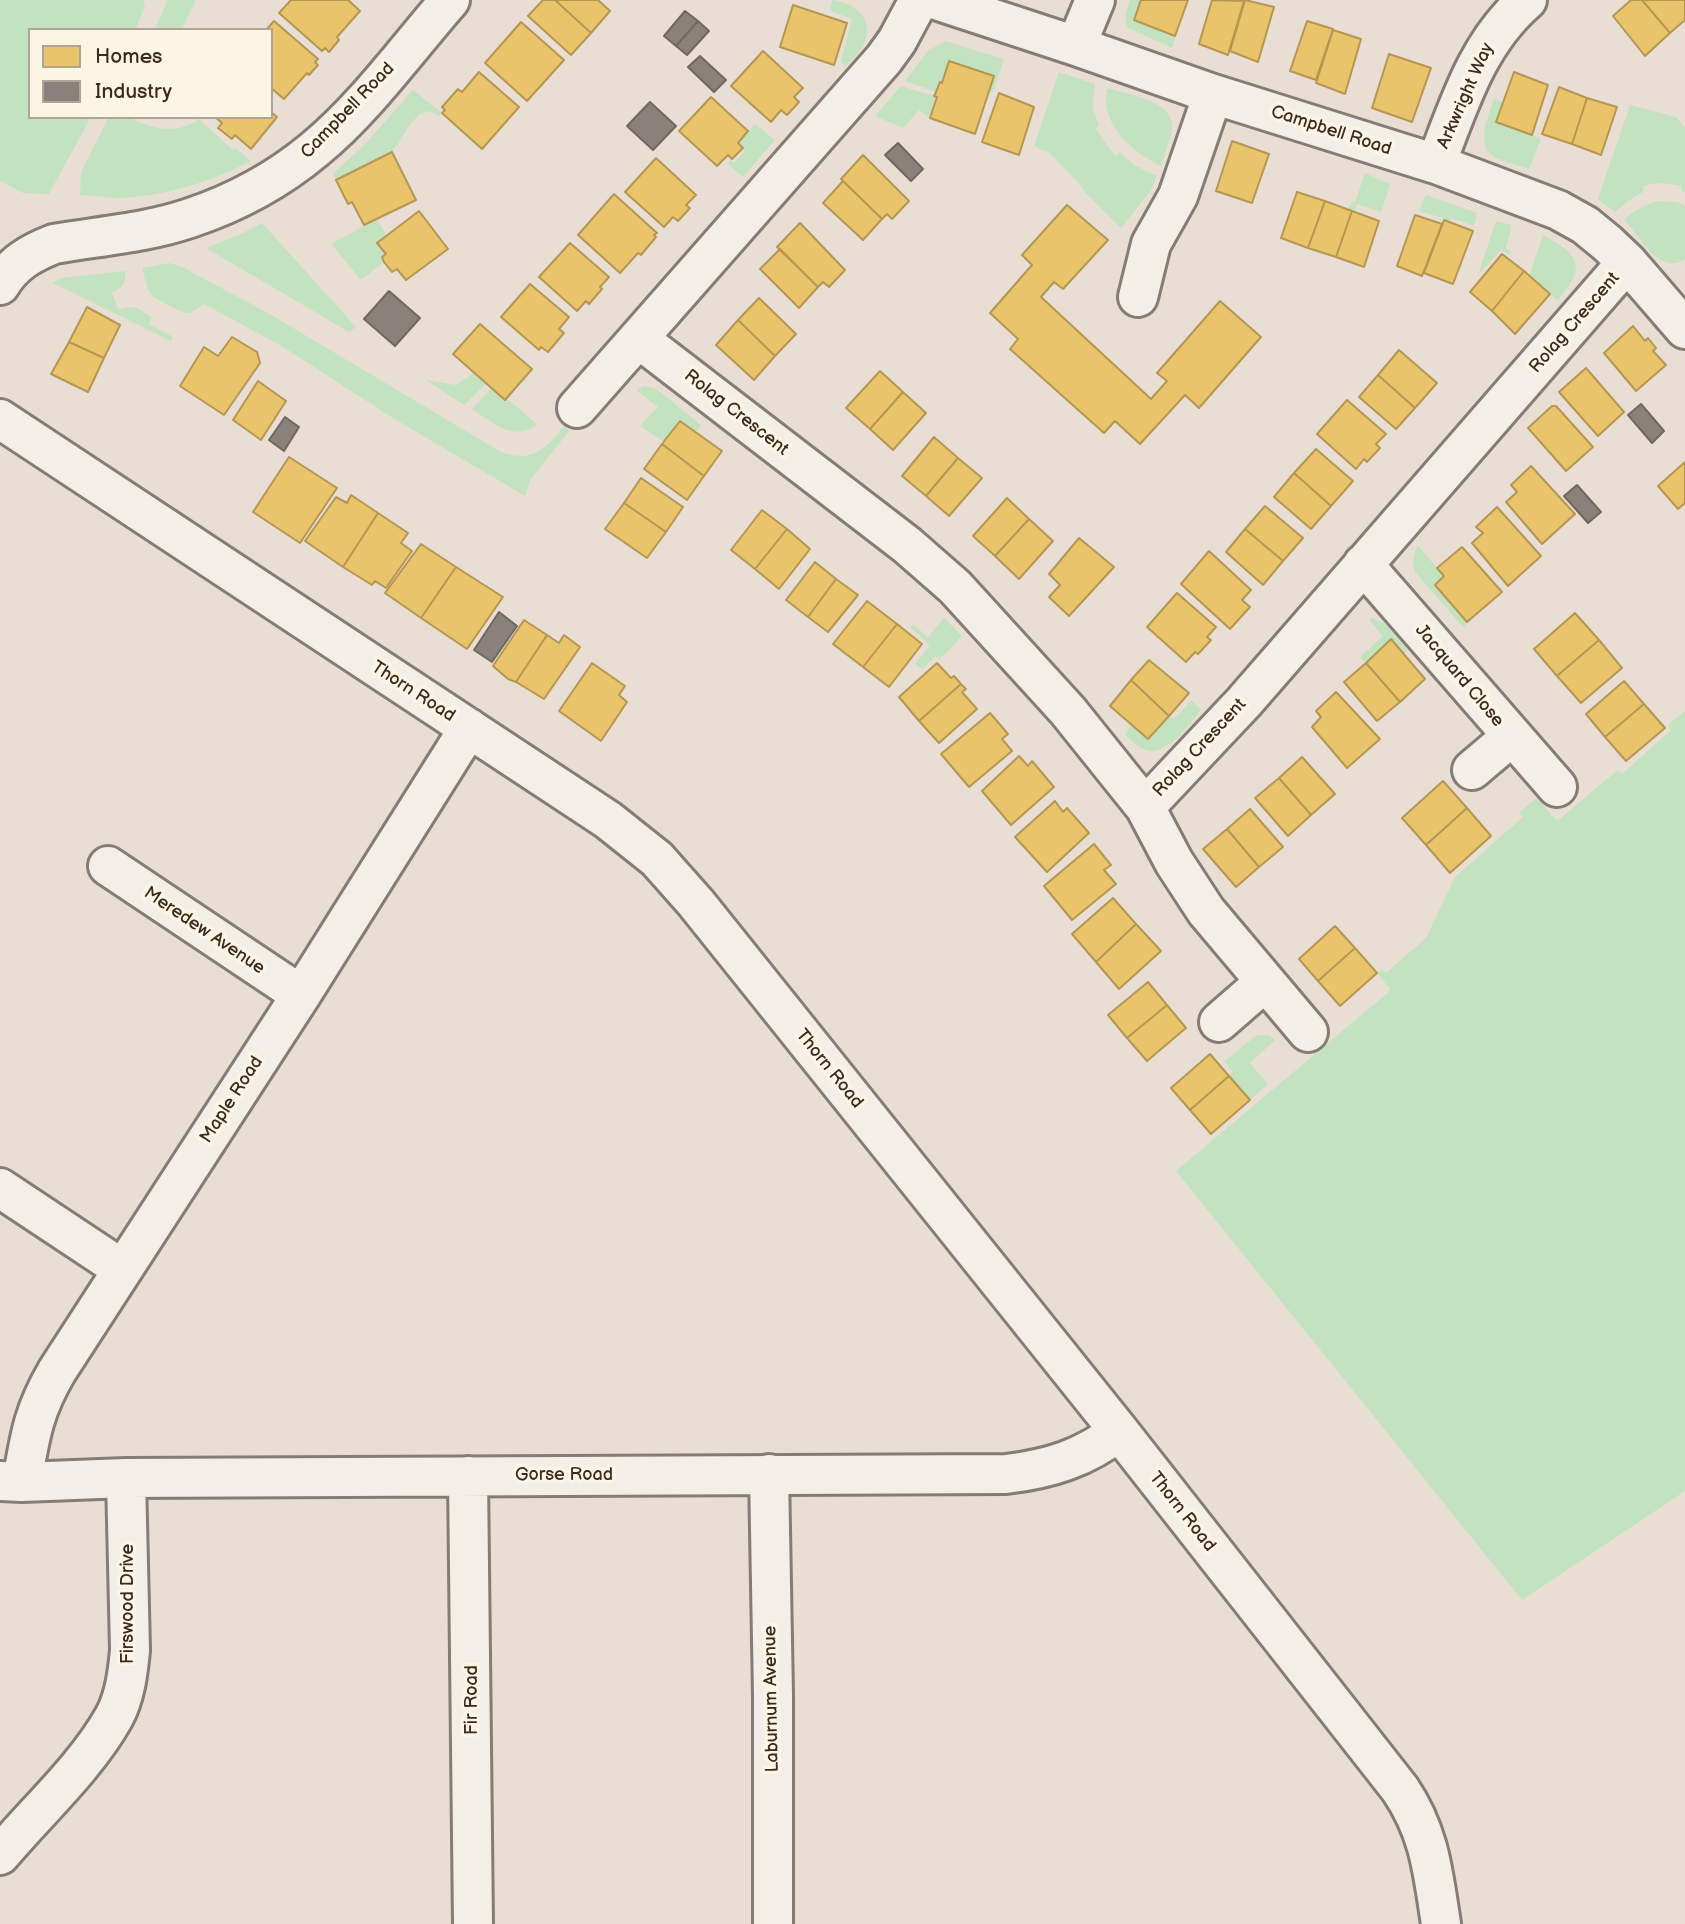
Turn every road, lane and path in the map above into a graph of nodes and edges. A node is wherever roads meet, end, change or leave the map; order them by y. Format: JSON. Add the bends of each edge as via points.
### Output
{"nodes":[{"id":1,"x":450,"y":0,"type":"edge"},
{"id":2,"x":919,"y":0,"type":"edge"},
{"id":3,"x":936,"y":0,"type":"edge"},
{"id":4,"x":1095,"y":0,"type":"edge"},
{"id":5,"x":1527,"y":0,"type":"edge"},
{"id":6,"x":1076,"y":46,"type":"junction"},
{"id":7,"x":1213,"y":94,"type":"junction"},
{"id":8,"x":1436,"y":164,"type":"junction"},
{"id":9,"x":1628,"y":262,"type":"junction"},
{"id":10,"x":0,"y":285,"type":"edge"},
{"id":11,"x":1138,"y":297,"type":"dead end"},
{"id":12,"x":1679,"y":309,"type":"edge"},
{"id":13,"x":639,"y":339,"type":"junction"},
{"id":14,"x":577,"y":408,"type":"dead end"},
{"id":15,"x":0,"y":419,"type":"edge"},
{"id":16,"x":1363,"y":564,"type":"junction"},
{"id":17,"x":469,"y":729,"type":"junction"},
{"id":18,"x":1511,"y":737,"type":"junction"},
{"id":19,"x":1472,"y":770,"type":"dead end"},
{"id":20,"x":1557,"y":787,"type":"dead end"},
{"id":21,"x":1145,"y":807,"type":"junction"},
{"id":22,"x":108,"y":866,"type":"dead end"},
{"id":23,"x":1265,"y":982,"type":"junction"},
{"id":24,"x":301,"y":995,"type":"junction"},
{"id":25,"x":1219,"y":1022,"type":"dead end"},
{"id":26,"x":1308,"y":1032,"type":"dead end"},
{"id":27,"x":0,"y":1188,"type":"edge"},
{"id":28,"x":122,"y":1269,"type":"junction"},
{"id":29,"x":1119,"y":1431,"type":"junction"},
{"id":30,"x":769,"y":1474,"type":"junction"},
{"id":31,"x":468,"y":1476,"type":"junction"},
{"id":32,"x":126,"y":1478,"type":"junction"},
{"id":33,"x":11,"y":1482,"type":"edge"},
{"id":34,"x":0,"y":1855,"type":"edge"},
{"id":35,"x":473,"y":1924,"type":"edge"},
{"id":36,"x":773,"y":1924,"type":"edge"},
{"id":37,"x":1441,"y":1924,"type":"edge"}],
"edges":[{"from":1,"to":10,"type":"street","name":"Campbell Road","via":[[341,124],[275,178],[187,219],[39,250],[12,268]]},
{"from":2,"to":13,"type":"street","via":[[884,59]]},
{"from":3,"to":6,"type":"street","name":"Campbell Road"},
{"from":4,"to":6,"type":"street"},
{"from":5,"to":8,"type":"street","name":"Arkwright Way","via":[[1481,55]]},
{"from":6,"to":7,"type":"street","name":"Campbell Road"},
{"from":7,"to":8,"type":"street","name":"Campbell Road"},
{"from":7,"to":11,"type":"street","via":[[1178,196],[1150,244]]},
{"from":8,"to":9,"type":"street","name":"Campbell Road","via":[[1558,211],[1585,225]]},
{"from":9,"to":12,"type":"street","name":"Campbell Road"},
{"from":9,"to":16,"type":"street","name":"Rolag Crescent"},
{"from":13,"to":14,"type":"street"},
{"from":13,"to":21,"type":"street","name":"Rolag Crescent","via":[[955,587],[1068,711]]},
{"from":15,"to":17,"type":"street","name":"Thorn Road"},
{"from":16,"to":18,"type":"street","name":"Jacquard Close"},
{"from":16,"to":21,"type":"street","name":"Rolag Crescent"},
{"from":17,"to":24,"type":"street","name":"Maple Road"},
{"from":17,"to":29,"type":"street","name":"Thorn Road","via":[[608,820],[657,859]]},
{"from":18,"to":19,"type":"street"},
{"from":18,"to":20,"type":"street","name":"Jacquard Close"},
{"from":21,"to":23,"type":"street","via":[[1195,895]]},
{"from":22,"to":24,"type":"street","name":"Meredew Avenue"},
{"from":23,"to":25,"type":"street"},
{"from":23,"to":26,"type":"street"},
{"from":24,"to":28,"type":"street","name":"Maple Road"},
{"from":27,"to":28,"type":"street"},
{"from":28,"to":33,"type":"street","name":"Maple Road","via":[[44,1394]]},
{"from":29,"to":30,"type":"street","name":"Gorse Road","via":[[1083,1455],[1024,1472]]},
{"from":29,"to":37,"type":"street","name":"Thorn Road","via":[[1410,1805],[1430,1852]]},
{"from":30,"to":31,"type":"street","name":"Gorse Road"},
{"from":30,"to":36,"type":"street","name":"Laburnum Avenue"},
{"from":31,"to":32,"type":"street","name":"Gorse Road"},
{"from":31,"to":35,"type":"street","name":"Fir Road"},
{"from":32,"to":33,"type":"street","name":"Gorse Road"},
{"from":32,"to":34,"type":"street","name":"Firswood Drive","via":[[130,1650],[120,1703],[86,1756]]}]}
